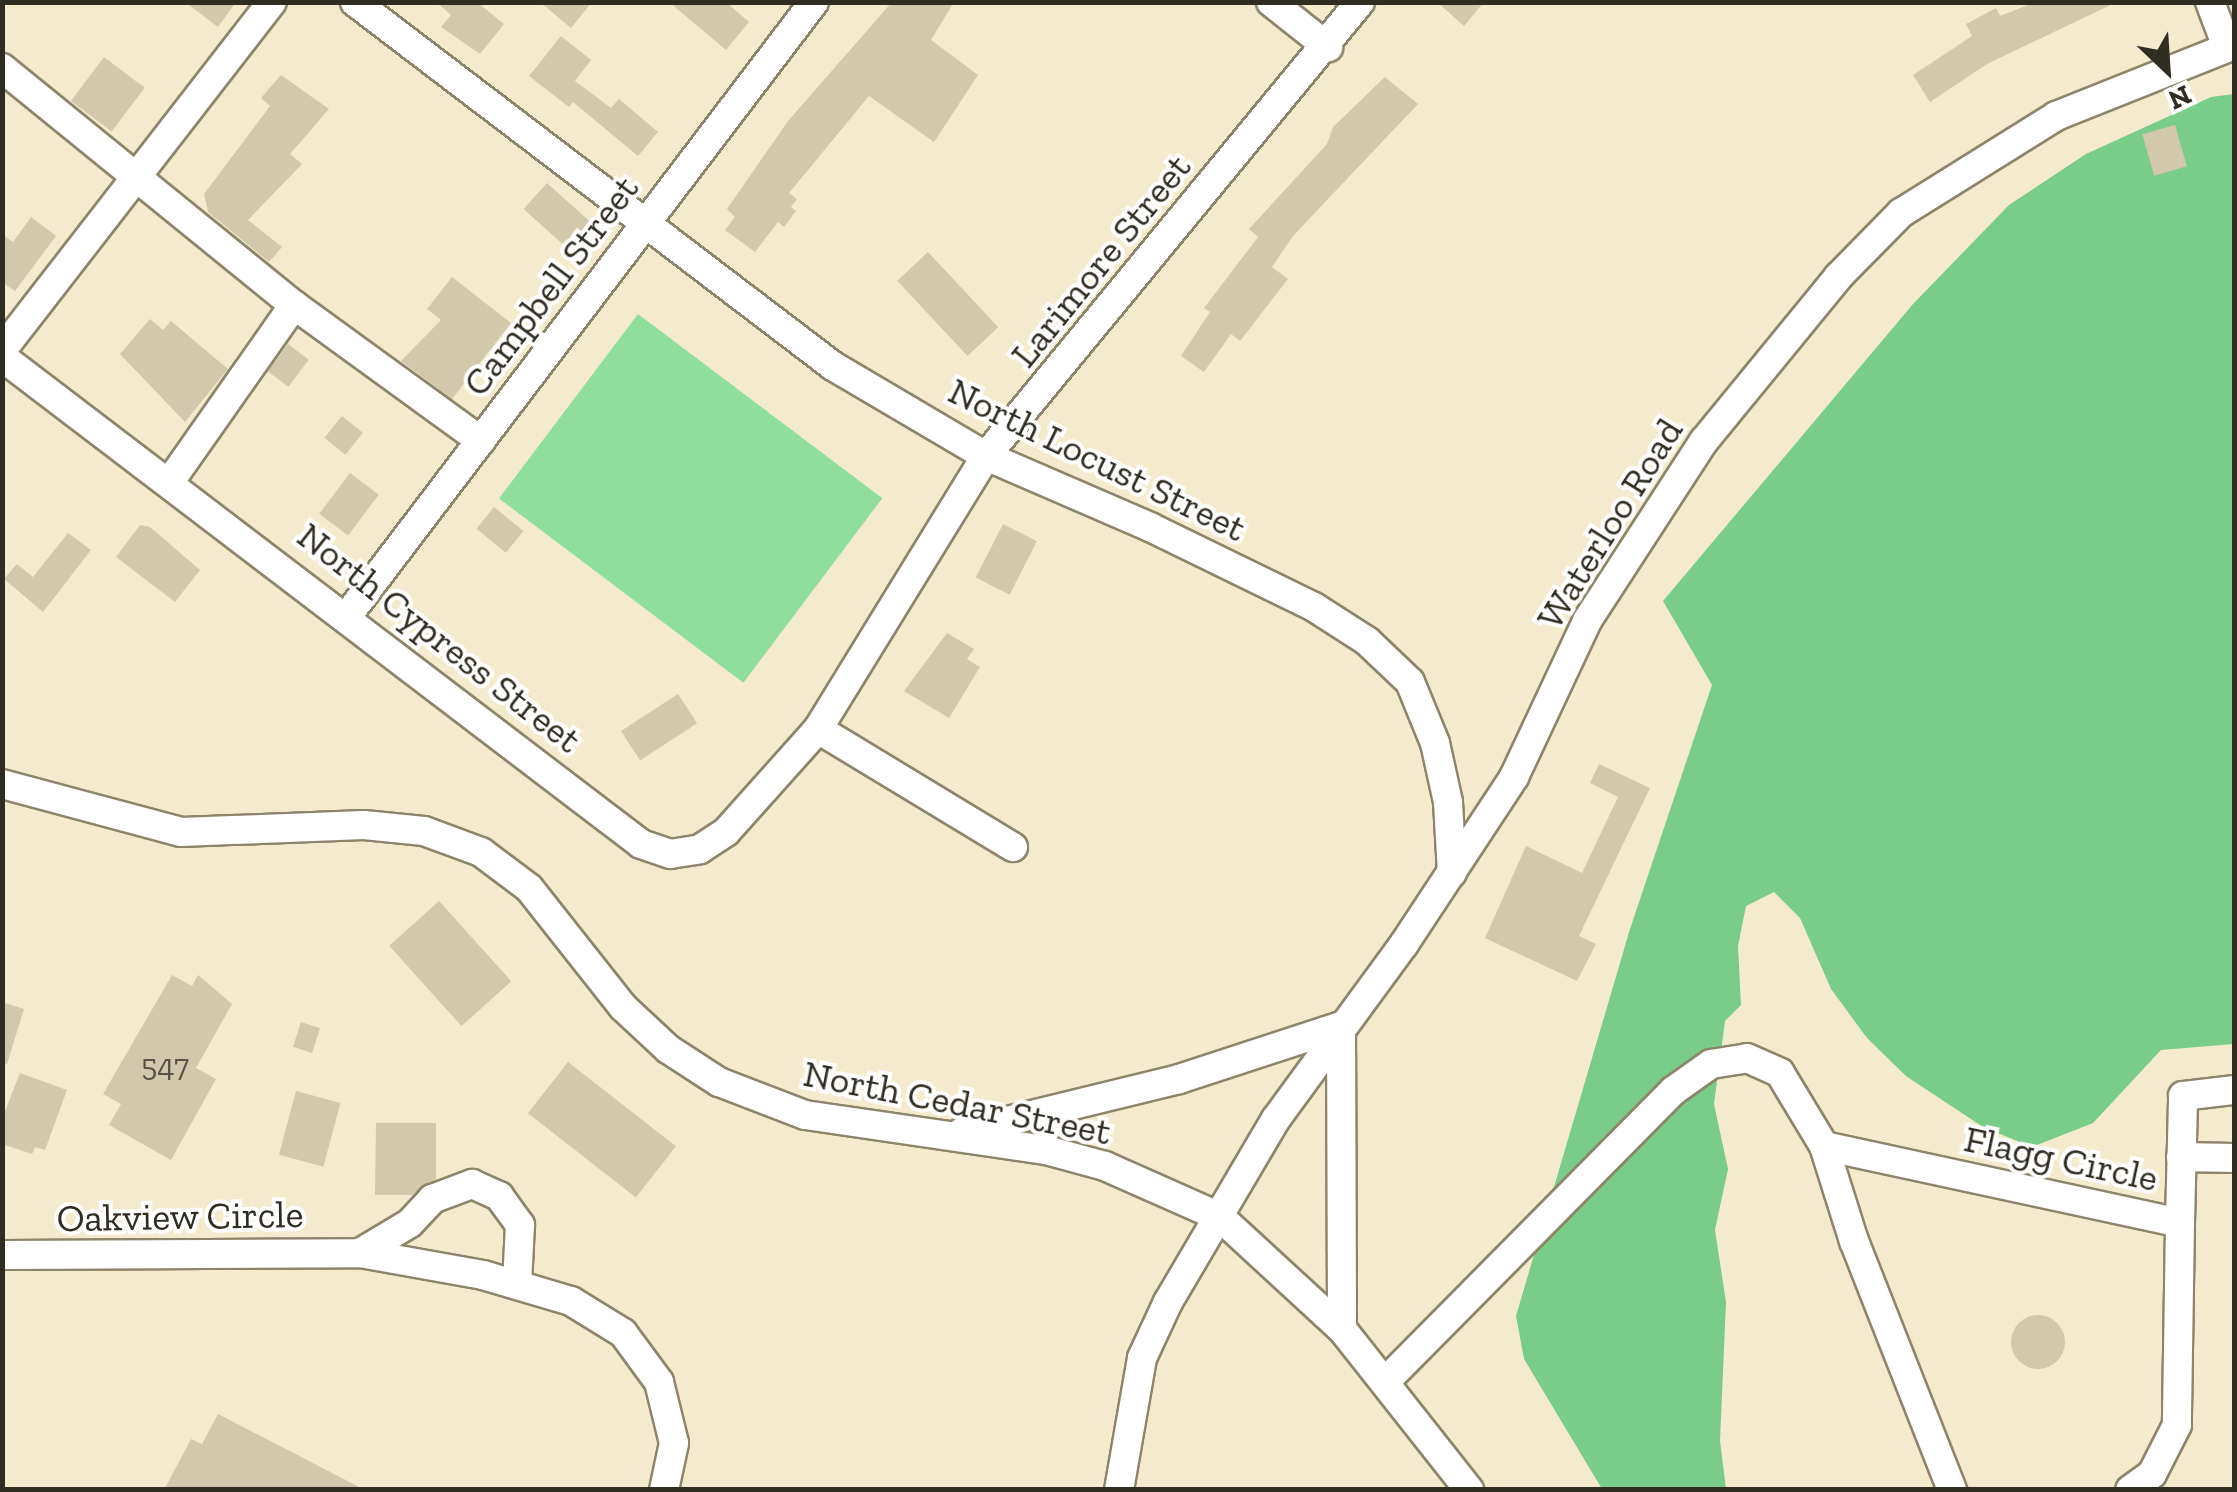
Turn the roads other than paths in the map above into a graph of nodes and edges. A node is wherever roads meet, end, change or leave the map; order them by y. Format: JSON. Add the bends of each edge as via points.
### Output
{"nodes":[{"id":1,"x":272,"y":2,"type":"edge"},
{"id":2,"x":355,"y":2,"type":"edge"},
{"id":3,"x":814,"y":2,"type":"edge"},
{"id":4,"x":1271,"y":2,"type":"edge"},
{"id":5,"x":1360,"y":2,"type":"edge"},
{"id":6,"x":2210,"y":2,"type":"edge"},
{"id":7,"x":2231,"y":46,"type":"edge"},
{"id":8,"x":1328,"y":47,"type":"junction"},
{"id":9,"x":2,"y":68,"type":"edge"},
{"id":10,"x":137,"y":174,"type":"junction"},
{"id":11,"x":645,"y":225,"type":"junction"},
{"id":12,"x":294,"y":305,"type":"junction"},
{"id":13,"x":2,"y":354,"type":"edge"},
{"id":14,"x":481,"y":441,"type":"junction"},
{"id":15,"x":986,"y":456,"type":"junction"},
{"id":16,"x":171,"y":480,"type":"junction"},
{"id":17,"x":348,"y":615,"type":"junction"},
{"id":18,"x":818,"y":728,"type":"junction"},
{"id":19,"x":2,"y":784,"type":"edge"},
{"id":20,"x":1013,"y":847,"type":"dead end"},
{"id":21,"x":1452,"y":873,"type":"junction"},
{"id":22,"x":1342,"y":1026,"type":"junction"},
{"id":23,"x":2234,"y":1090,"type":"edge"},
{"id":24,"x":949,"y":1136,"type":"junction"},
{"id":25,"x":1824,"y":1146,"type":"junction"},
{"id":26,"x":2182,"y":1157,"type":"junction"},
{"id":27,"x":2234,"y":1158,"type":"edge"},
{"id":28,"x":1220,"y":1217,"type":"junction"},
{"id":29,"x":2180,"y":1223,"type":"junction"},
{"id":30,"x":360,"y":1253,"type":"junction"},
{"id":31,"x":2,"y":1255,"type":"edge"},
{"id":32,"x":517,"y":1285,"type":"junction"},
{"id":33,"x":1342,"y":1330,"type":"junction"},
{"id":34,"x":1386,"y":1380,"type":"junction"},
{"id":35,"x":664,"y":1490,"type":"edge"},
{"id":36,"x":1119,"y":1490,"type":"edge"},
{"id":37,"x":1469,"y":1490,"type":"edge"},
{"id":38,"x":1952,"y":1490,"type":"edge"},
{"id":39,"x":2130,"y":1490,"type":"edge"}],
"edges":[{"from":1,"to":10,"type":"street"},
{"from":2,"to":11,"type":"street","name":"North Locust Street"},
{"from":3,"to":11,"type":"street","name":"Campbell Street"},
{"from":4,"to":8,"type":"street"},
{"from":5,"to":8,"type":"street","name":"Larimore Street"},
{"from":6,"to":7,"type":"street"},
{"from":7,"to":21,"type":"street","name":"Waterloo Road","via":[[2056,116],[1976,162],[1900,213],[1838,277],[1704,441],[1587,620],[1514,777]]},
{"from":8,"to":15,"type":"street","name":"Larimore Street"},
{"from":9,"to":10,"type":"street"},
{"from":10,"to":12,"type":"street"},
{"from":10,"to":13,"type":"street"},
{"from":11,"to":14,"type":"street","name":"Campbell Street"},
{"from":11,"to":15,"type":"street","name":"North Locust Street","via":[[833,366]]},
{"from":12,"to":14,"type":"street"},
{"from":12,"to":16,"type":"street"},
{"from":13,"to":16,"type":"street","name":"North Cypress Street"},
{"from":14,"to":17,"type":"street","name":"Campbell Street"},
{"from":15,"to":18,"type":"street","name":"Larimore Street"},
{"from":15,"to":21,"type":"street","name":"North Locust Street","via":[[1167,535],[1314,607],[1367,641],[1410,682],[1435,743],[1448,802]]},
{"from":16,"to":17,"type":"street","name":"North Cypress Street"},
{"from":17,"to":18,"type":"street","name":"North Cypress Street","via":[[641,844],[670,854],[700,848],[726,832]]},
{"from":18,"to":20,"type":"street"},
{"from":19,"to":24,"type":"street","name":"North Cedar Street","via":[[181,832],[364,826],[424,831],[481,852],[529,888],[623,1006],[668,1049],[719,1082],[805,1115]]},
{"from":21,"to":22,"type":"street","name":"Waterloo Road"},
{"from":22,"to":24,"type":"street","via":[[1178,1078]]},
{"from":22,"to":28,"type":"street","name":"Waterloo Road","via":[[1276,1119]]},
{"from":22,"to":33,"type":"street"},
{"from":23,"to":26,"type":"street","via":[[2183,1096]]},
{"from":24,"to":28,"type":"street","name":"North Cedar Street","via":[[1105,1166]]},
{"from":25,"to":29,"type":"street","name":"Flagg Circle"},
{"from":25,"to":34,"type":"street","via":[[1780,1073],[1747,1058],[1711,1064],[1673,1091]]},
{"from":25,"to":38,"type":"street","via":[[1854,1241]]},
{"from":26,"to":27,"type":"street"},
{"from":26,"to":29,"type":"street"},
{"from":28,"to":33,"type":"street","name":"North Cedar Street"},
{"from":28,"to":36,"type":"street","name":"Waterloo Road","via":[[1142,1358]]},
{"from":29,"to":39,"type":"street","name":"Flagg Circle","via":[[2177,1425],[2152,1474]]},
{"from":30,"to":31,"type":"street","name":"Oakview Circle"},
{"from":30,"to":32,"type":"street","name":"Oakview Circle"},
{"from":30,"to":32,"type":"street","via":[[432,1200],[472,1184],[498,1196],[520,1225]]},
{"from":32,"to":35,"type":"street","name":"Oakview Circle","via":[[571,1302],[623,1332],[660,1382],[674,1443]]},
{"from":33,"to":34,"type":"street","name":"North Cedar Street"},
{"from":34,"to":37,"type":"street","name":"North Cedar Street"}]}
